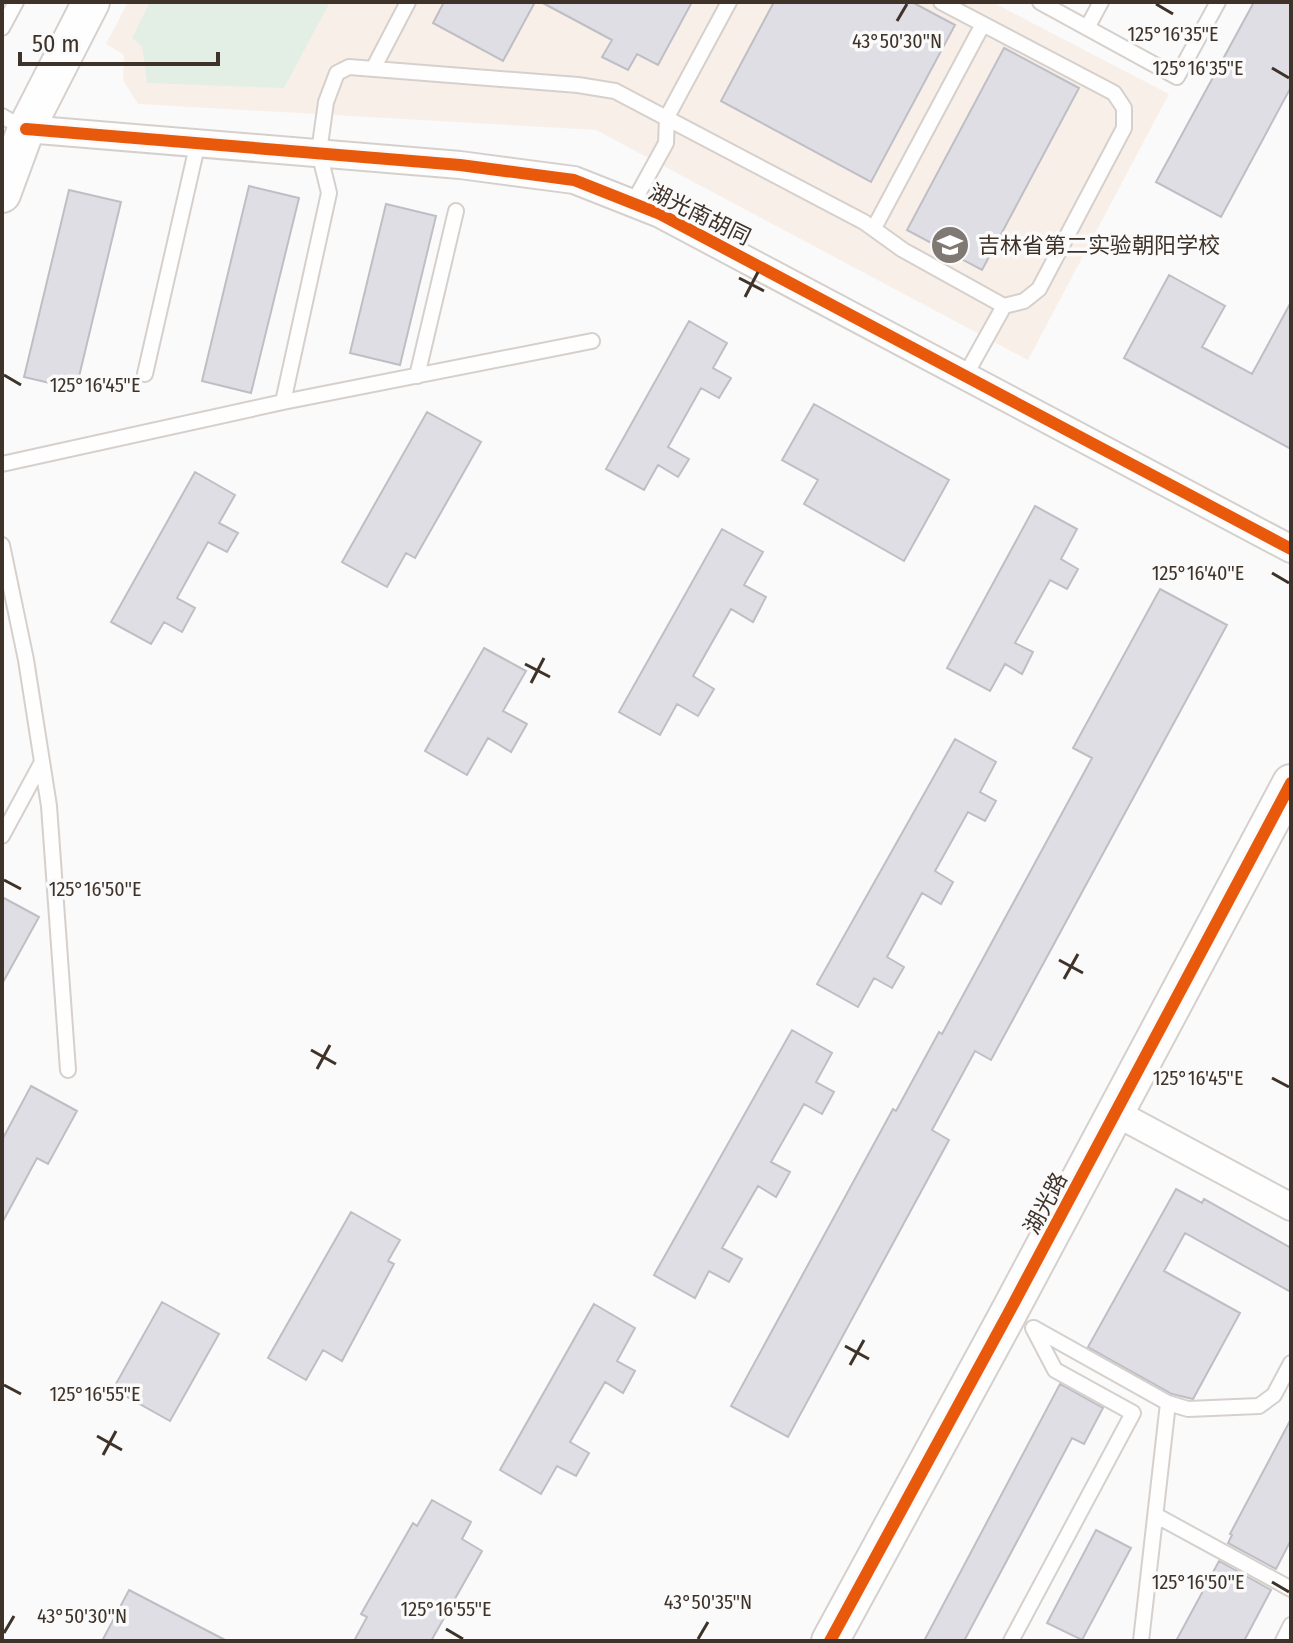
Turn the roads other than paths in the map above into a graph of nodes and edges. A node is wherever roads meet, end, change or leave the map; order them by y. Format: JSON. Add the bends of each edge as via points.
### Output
{"nodes":[{"id":1,"x":16,"y":2,"type":"edge"},
{"id":2,"x":91,"y":2,"type":"edge"},
{"id":3,"x":408,"y":2,"type":"edge"},
{"id":4,"x":729,"y":2,"type":"edge"},
{"id":5,"x":941,"y":2,"type":"edge"},
{"id":6,"x":1040,"y":2,"type":"edge"},
{"id":7,"x":1101,"y":2,"type":"edge"},
{"id":8,"x":1218,"y":2,"type":"edge"},
{"id":9,"x":983,"y":24,"type":"junction"},
{"id":10,"x":2,"y":28,"type":"edge"},
{"id":11,"x":1087,"y":28,"type":"junction"},
{"id":12,"x":373,"y":69,"type":"junction"},
{"id":13,"x":667,"y":117,"type":"junction"},
{"id":14,"x":14,"y":122,"type":"edge"},
{"id":15,"x":198,"y":142,"type":"junction"},
{"id":16,"x":319,"y":152,"type":"junction"},
{"id":17,"x":2,"y":194,"type":"edge"},
{"id":18,"x":633,"y":203,"type":"junction"},
{"id":19,"x":456,"y":211,"type":"dead end"},
{"id":20,"x":874,"y":228,"type":"junction"},
{"id":21,"x":1004,"y":306,"type":"junction"},
{"id":22,"x":592,"y":341,"type":"dead end"},
{"id":23,"x":145,"y":374,"type":"dead end"},
{"id":24,"x":417,"y":376,"type":"junction"},
{"id":25,"x":965,"y":376,"type":"junction"},
{"id":26,"x":283,"y":402,"type":"junction"},
{"id":27,"x":2,"y":464,"type":"edge"},
{"id":28,"x":2,"y":545,"type":"edge"},
{"id":29,"x":1291,"y":549,"type":"edge"},
{"id":30,"x":42,"y":762,"type":"junction"},
{"id":31,"x":1291,"y":783,"type":"edge"},
{"id":32,"x":2,"y":836,"type":"edge"},
{"id":33,"x":68,"y":1070,"type":"dead end"},
{"id":34,"x":1116,"y":1113,"type":"junction"},
{"id":35,"x":1291,"y":1207,"type":"edge"},
{"id":36,"x":1020,"y":1321,"type":"junction"},
{"id":37,"x":1291,"y":1363,"type":"edge"},
{"id":38,"x":1168,"y":1403,"type":"junction"},
{"id":39,"x":1157,"y":1516,"type":"junction"},
{"id":40,"x":1291,"y":1589,"type":"edge"},
{"id":41,"x":1291,"y":1625,"type":"edge"},
{"id":42,"x":830,"y":1641,"type":"edge"},
{"id":43,"x":1011,"y":1641,"type":"edge"},
{"id":44,"x":1141,"y":1641,"type":"edge"},
{"id":45,"x":1283,"y":1641,"type":"edge"}],
"edges":[{"from":1,"to":10,"type":"lane"},
{"from":2,"to":14,"type":"street"},
{"from":3,"to":12,"type":"lane"},
{"from":4,"to":13,"type":"lane"},
{"from":5,"to":9,"type":"lane"},
{"from":6,"to":11,"type":"lane"},
{"from":7,"to":11,"type":"lane"},
{"from":8,"to":11,"type":"lane","via":[[1177,77]]},
{"from":9,"to":20,"type":"lane"},
{"from":9,"to":21,"type":"lane","via":[[1114,93],[1124,108],[1124,128],[1039,289],[1024,301]]},
{"from":12,"to":13,"type":"lane","via":[[615,91]]},
{"from":12,"to":16,"type":"lane","via":[[349,67],[337,73],[326,102]]},
{"from":13,"to":18,"type":"lane","via":[[666,143]]},
{"from":13,"to":20,"type":"lane"},
{"from":14,"to":15,"type":"street","name":"湖光南胡同"},
{"from":14,"to":17,"type":"street"},
{"from":15,"to":16,"type":"street","name":"湖光南胡同"},
{"from":15,"to":23,"type":"lane"},
{"from":16,"to":18,"type":"street","name":"湖光南胡同","via":[[574,180]]},
{"from":16,"to":26,"type":"lane","via":[[329,193]]},
{"from":18,"to":25,"type":"street","name":"湖光南胡同"},
{"from":19,"to":24,"type":"lane"},
{"from":20,"to":21,"type":"lane"},
{"from":21,"to":25,"type":"lane"},
{"from":22,"to":24,"type":"lane"},
{"from":24,"to":26,"type":"lane"},
{"from":25,"to":29,"type":"street","name":"湖光南胡同"},
{"from":26,"to":27,"type":"lane"},
{"from":28,"to":30,"type":"lane"},
{"from":30,"to":32,"type":"lane"},
{"from":30,"to":33,"type":"lane"},
{"from":31,"to":34,"type":"street","name":"湖光路"},
{"from":34,"to":35,"type":"street"},
{"from":34,"to":36,"type":"street","name":"湖光路"},
{"from":36,"to":38,"type":"lane"},
{"from":36,"to":42,"type":"street","name":"湖光路"},
{"from":36,"to":43,"type":"lane","via":[[1055,1370],[1133,1413]]},
{"from":37,"to":38,"type":"lane","via":[[1274,1395],[1259,1406],[1188,1409]]},
{"from":38,"to":39,"type":"lane"},
{"from":39,"to":40,"type":"lane"},
{"from":39,"to":44,"type":"lane"},
{"from":41,"to":45,"type":"lane"}]}
